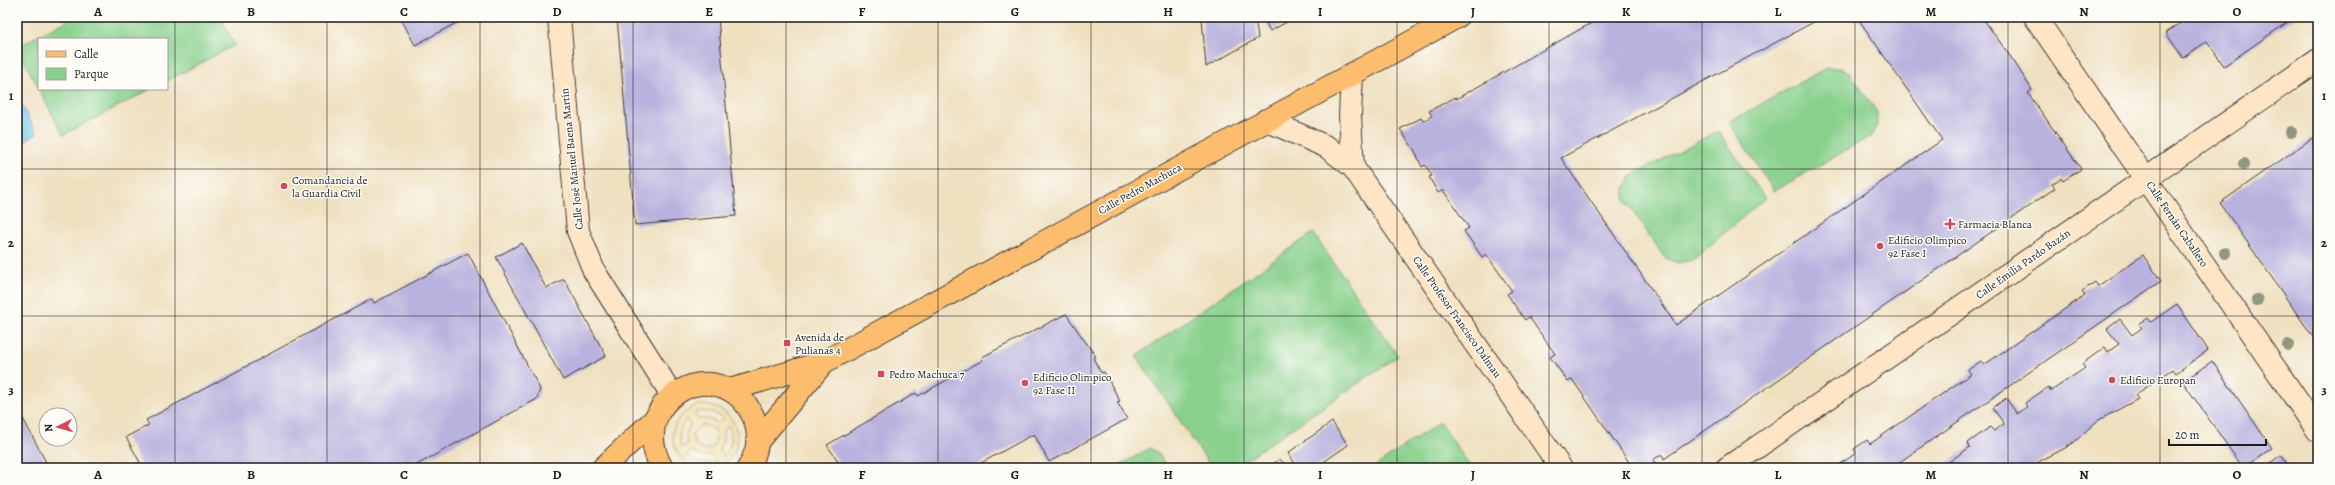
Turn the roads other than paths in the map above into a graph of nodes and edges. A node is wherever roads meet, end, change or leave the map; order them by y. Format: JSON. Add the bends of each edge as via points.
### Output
{"nodes":[{"id":1,"x":559,"y":17,"type":"edge"},
{"id":2,"x":1457,"y":17,"type":"edge"},
{"id":3,"x":2035,"y":17,"type":"edge"},
{"id":4,"x":2318,"y":60,"type":"edge"},
{"id":5,"x":1352,"y":74,"type":"junction"},
{"id":6,"x":1266,"y":120,"type":"junction"},
{"id":7,"x":1353,"y":167,"type":"junction"},
{"id":8,"x":2147,"y":179,"type":"junction"},
{"id":9,"x":824,"y":362,"type":"junction"},
{"id":10,"x":730,"y":390,"type":"junction"},
{"id":11,"x":672,"y":395,"type":"junction"},
{"id":12,"x":655,"y":419,"type":"junction"},
{"id":13,"x":2318,"y":431,"type":"edge"},
{"id":14,"x":756,"y":458,"type":"edge"},
{"id":15,"x":603,"y":468,"type":"edge"},
{"id":16,"x":662,"y":468,"type":"edge"},
{"id":17,"x":1561,"y":468,"type":"edge"},
{"id":18,"x":1728,"y":468,"type":"edge"}],
"edges":[{"from":1,"to":11,"type":"street","name":"Calle José Manuel Baena Martín","via":[[578,231],[594,271]]},
{"from":2,"to":5,"type":"main road","name":"Calle Pedro Machuca"},
{"from":3,"to":8,"type":"street","name":"Calle Fernán Caballero"},
{"from":4,"to":8,"type":"street","name":"Calle Emilia Pardo Bazán"},
{"from":5,"to":6,"type":"main road","name":"Calle Pedro Machuca"},
{"from":5,"to":7,"type":"street","via":[[1350,116]]},
{"from":6,"to":7,"type":"street","name":"Calle Profesor Francisco Dalmau","via":[[1327,147]]},
{"from":6,"to":9,"type":"main road","name":"Calle Pedro Machuca"},
{"from":7,"to":17,"type":"street","name":"Calle Profesor Francisco Dalmau"},
{"from":8,"to":13,"type":"street","name":"Calle Fernán Caballero"},
{"from":8,"to":18,"type":"street","name":"Calle Emilia Pardo Bazán"},
{"from":9,"to":10,"type":"main road","name":"Calle Pedro Machuca"},
{"from":9,"to":14,"type":"main road","name":"Calle Pedro Machuca"},
{"from":10,"to":11,"type":"main road","via":[[715,384],[699,384],[686,387]]},
{"from":10,"to":14,"type":"main road","via":[[748,405],[755,422]]},
{"from":11,"to":12,"type":"main road"},
{"from":12,"to":15,"type":"main road"},
{"from":12,"to":16,"type":"main road","via":[[653,449]]}]}
